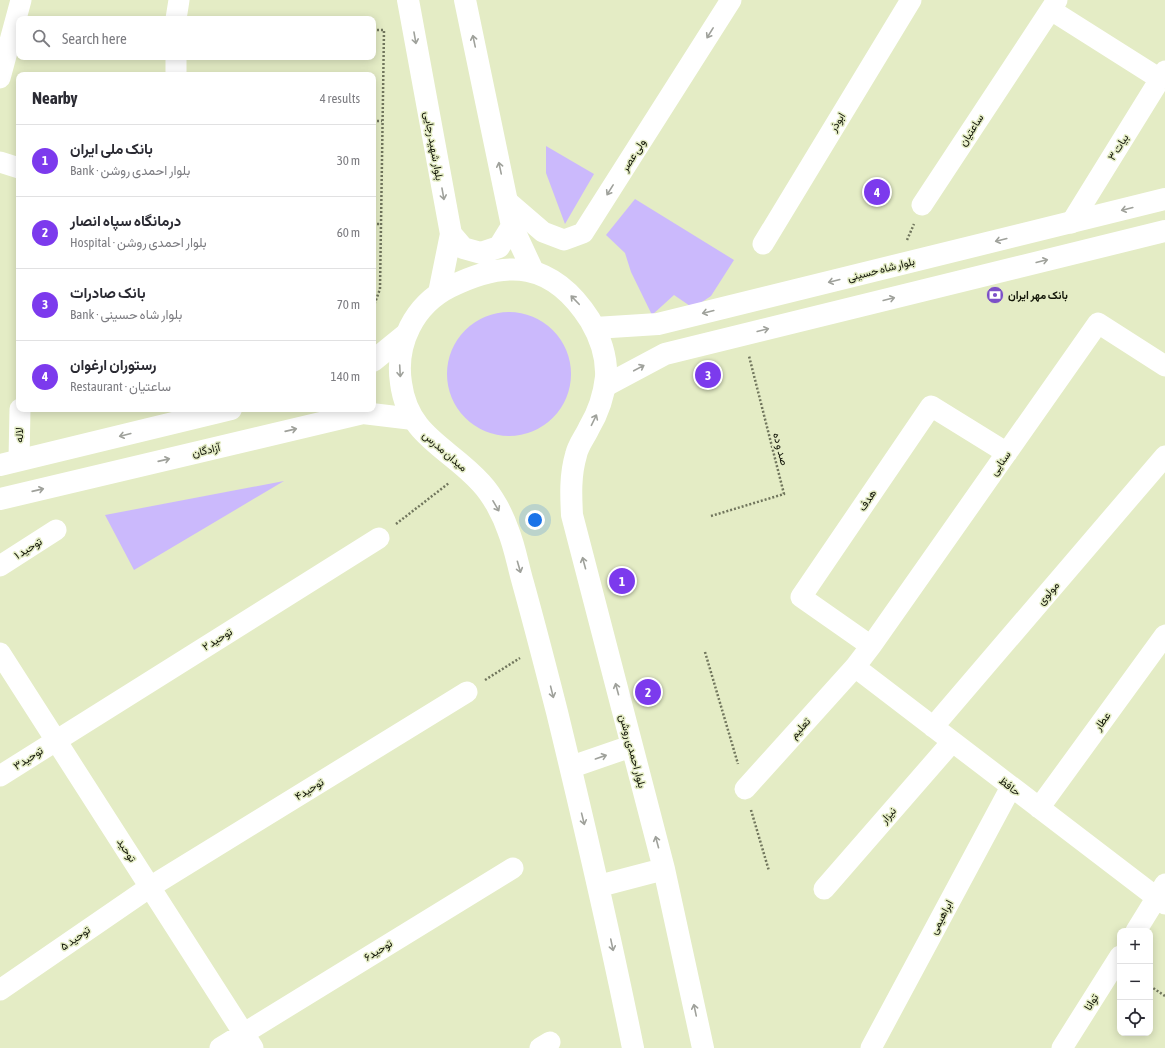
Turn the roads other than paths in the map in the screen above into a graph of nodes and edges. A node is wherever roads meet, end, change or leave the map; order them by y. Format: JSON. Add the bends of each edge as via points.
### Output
{"nodes":[{"id":1,"x":21,"y":0,"type":"edge"},
{"id":2,"x":179,"y":0,"type":"edge"},
{"id":3,"x":408,"y":0,"type":"edge"},
{"id":4,"x":465,"y":0,"type":"edge"},
{"id":5,"x":731,"y":0,"type":"edge"},
{"id":6,"x":911,"y":0,"type":"edge"},
{"id":7,"x":1054,"y":5,"type":"edge"},
{"id":8,"x":17,"y":16,"type":"edge"},
{"id":9,"x":176,"y":16,"type":"edge"},
{"id":10,"x":16,"y":19,"type":"edge"},
{"id":11,"x":176,"y":60,"type":"edge"},
{"id":12,"x":176,"y":72,"type":"edge"},
{"id":13,"x":1163,"y":75,"type":"edge"},
{"id":14,"x":0,"y":78,"type":"edge"},
{"id":15,"x":0,"y":162,"type":"edge"},
{"id":16,"x":16,"y":167,"type":"edge"},
{"id":17,"x":1165,"y":199,"type":"edge"},
{"id":18,"x":507,"y":201,"type":"junction"},
{"id":19,"x":922,"y":206,"type":"road end"},
{"id":20,"x":1071,"y":223,"type":"junction"},
{"id":21,"x":512,"y":226,"type":"junction"},
{"id":22,"x":1165,"y":231,"type":"edge"},
{"id":23,"x":450,"y":234,"type":"junction"},
{"id":24,"x":764,"y":244,"type":"dead end"},
{"id":25,"x":533,"y":271,"type":"junction"},
{"id":26,"x":439,"y":292,"type":"junction"},
{"id":27,"x":595,"y":328,"type":"junction"},
{"id":28,"x":406,"y":335,"type":"junction"},
{"id":29,"x":376,"y":359,"type":"edge"},
{"id":30,"x":1165,"y":366,"type":"edge"},
{"id":31,"x":605,"y":386,"type":"junction"},
{"id":32,"x":19,"y":412,"type":"edge"},
{"id":33,"x":204,"y":412,"type":"edge"},
{"id":34,"x":178,"y":415,"type":"edge"},
{"id":35,"x":413,"y":419,"type":"junction"},
{"id":36,"x":1007,"y":453,"type":"junction"},
{"id":37,"x":576,"y":455,"type":"joint"},
{"id":38,"x":1164,"y":459,"type":"edge"},
{"id":39,"x":9,"y":462,"type":"edge"},
{"id":40,"x":0,"y":499,"type":"edge"},
{"id":41,"x":56,"y":530,"type":"dead end"},
{"id":42,"x":378,"y":538,"type":"road end"},
{"id":43,"x":0,"y":566,"type":"edge"},
{"id":44,"x":1165,"y":635,"type":"edge"},
{"id":45,"x":871,"y":646,"type":"junction"},
{"id":46,"x":0,"y":653,"type":"edge"},
{"id":47,"x":855,"y":667,"type":"junction"},
{"id":48,"x":467,"y":692,"type":"road end"},
{"id":49,"x":933,"y":727,"type":"junction"},
{"id":50,"x":56,"y":740,"type":"junction"},
{"id":51,"x":952,"y":742,"type":"junction"},
{"id":52,"x":632,"y":746,"type":"junction"},
{"id":53,"x":571,"y":767,"type":"junction"},
{"id":54,"x":0,"y":776,"type":"edge"},
{"id":55,"x":1011,"y":787,"type":"junction"},
{"id":56,"x":745,"y":789,"type":"road end"},
{"id":57,"x":1039,"y":808,"type":"junction"},
{"id":58,"x":513,"y":868,"type":"dead end"},
{"id":59,"x":664,"y":868,"type":"junction"},
{"id":60,"x":599,"y":886,"type":"junction"},
{"id":61,"x":150,"y":887,"type":"junction"},
{"id":62,"x":824,"y":889,"type":"dead end"},
{"id":63,"x":1162,"y":896,"type":"edge"},
{"id":64,"x":1138,"y":928,"type":"edge"},
{"id":65,"x":1117,"y":961,"type":"edge"},
{"id":66,"x":0,"y":990,"type":"edge"},
{"id":67,"x":249,"y":1040,"type":"edge"},
{"id":68,"x":220,"y":1048,"type":"edge"},
{"id":69,"x":633,"y":1048,"type":"edge"},
{"id":70,"x":703,"y":1048,"type":"edge"},
{"id":71,"x":871,"y":1048,"type":"edge"},
{"id":72,"x":1062,"y":1048,"type":"edge"}],
"edges":[{"from":1,"to":8,"type":"street"},
{"from":2,"to":9,"type":"street"},
{"from":3,"to":23,"type":"main road","name":"بلوار شهید رجایی","one_way":true},
{"from":18,"to":4,"type":"main road","one_way":true},
{"from":5,"to":18,"type":"street","name":"ولی عصر","one_way":true,"via":[[583,233],[564,240],[543,232]]},
{"from":6,"to":24,"type":"street","name":"ابوذر"},
{"from":7,"to":13,"type":"street"},
{"from":7,"to":19,"type":"street","name":"ساعتیان"},
{"from":10,"to":14,"type":"street"},
{"from":11,"to":12,"type":"street"},
{"from":13,"to":20,"type":"street","name":"بیات ۳"},
{"from":15,"to":16,"type":"street"},
{"from":17,"to":20,"type":"main road","name":"بلوار شاه حسینی","one_way":true},
{"from":18,"to":21,"type":"main road"},
{"from":20,"to":27,"type":"main road","name":"بلوار شاه حسینی","one_way":true,"via":[[658,324]]},
{"from":21,"to":23,"type":"main road","via":[[499,247],[481,253],[463,248]]},
{"from":21,"to":25,"type":"main road"},
{"from":31,"to":22,"type":"main road","one_way":true,"via":[[665,354]]},
{"from":23,"to":26,"type":"main road","name":"بلوار شهید رجایی"},
{"from":25,"to":26,"type":"main road","name":"میدان مدرس","via":[[489,271],[474,275]]},
{"from":27,"to":25,"type":"main road","name":"میدان مدرس","one_way":true,"via":[[578,302],[555,282]]},
{"from":26,"to":28,"type":"main road","name":"میدان مدرس","via":[[421,310]]},
{"from":27,"to":31,"type":"main road","name":"میدان مدرس","via":[[604,356]]},
{"from":28,"to":29,"type":"main road"},
{"from":28,"to":35,"type":"main road","name":"میدان مدرس","one_way":true,"via":[[401,349],[401,385]]},
{"from":30,"to":36,"type":"street","name":"سنایی","via":[[1098,323]]},
{"from":37,"to":31,"type":"main road","name":"میدان مدرس","one_way":true,"via":[[596,416]]},
{"from":32,"to":39,"type":"street","name":"لاله"},
{"from":33,"to":34,"type":"main road"},
{"from":34,"to":39,"type":"main road","one_way":true},
{"from":40,"to":35,"type":"main road","name":"آزادگان","one_way":true,"via":[[363,413]]},
{"from":35,"to":53,"type":"main road","name":"میدان مدرس","one_way":true,"via":[[423,434],[482,484],[508,529],[541,645]]},
{"from":36,"to":45,"type":"street","name":"سنایی"},
{"from":36,"to":45,"type":"street","name":"هدف","via":[[931,406],[801,597]]},
{"from":52,"to":37,"type":"main road","name":"بلوار احمدی روشن","one_way":true,"via":[[572,515],[571,484]]},
{"from":38,"to":49,"type":"street","name":"مولوی"},
{"from":41,"to":43,"type":"street","name":"توحید ۱"},
{"from":42,"to":50,"type":"street","name":"توحید ۲"},
{"from":44,"to":57,"type":"street","name":"عطار"},
{"from":45,"to":47,"type":"street","name":"سنایی"},
{"from":46,"to":50,"type":"street","name":"توحید"},
{"from":47,"to":49,"type":"street","name":"حافظ"},
{"from":47,"to":56,"type":"street","name":"تعلیم"},
{"from":48,"to":61,"type":"street","name":"توحید۴"},
{"from":49,"to":51,"type":"street","name":"حافظ"},
{"from":50,"to":54,"type":"street","name":"توحید۳"},
{"from":50,"to":61,"type":"street","name":"توحید"},
{"from":51,"to":55,"type":"street","name":"حافظ"},
{"from":51,"to":62,"type":"street","name":"نیزار"},
{"from":53,"to":52,"type":"main road","one_way":true},
{"from":59,"to":52,"type":"main road","name":"بلوار احمدی روشن","one_way":true},
{"from":53,"to":60,"type":"main road","one_way":true},
{"from":55,"to":57,"type":"street","name":"حافظ"},
{"from":55,"to":71,"type":"street","name":"ابراهیمی"},
{"from":57,"to":63,"type":"street","name":"حافظ"},
{"from":58,"to":67,"type":"street","name":"توحید۶"},
{"from":59,"to":60,"type":"main road"},
{"from":70,"to":59,"type":"main road","name":"بلوار احمدی روشن","one_way":true},
{"from":60,"to":69,"type":"main road","one_way":true},
{"from":61,"to":66,"type":"street","name":"توحید ۵"},
{"from":61,"to":67,"type":"street","name":"توحید"},
{"from":63,"to":64,"type":"street"},
{"from":65,"to":72,"type":"street","name":"توانا"},
{"from":67,"to":68,"type":"street","name":"توحید۶"}]}
